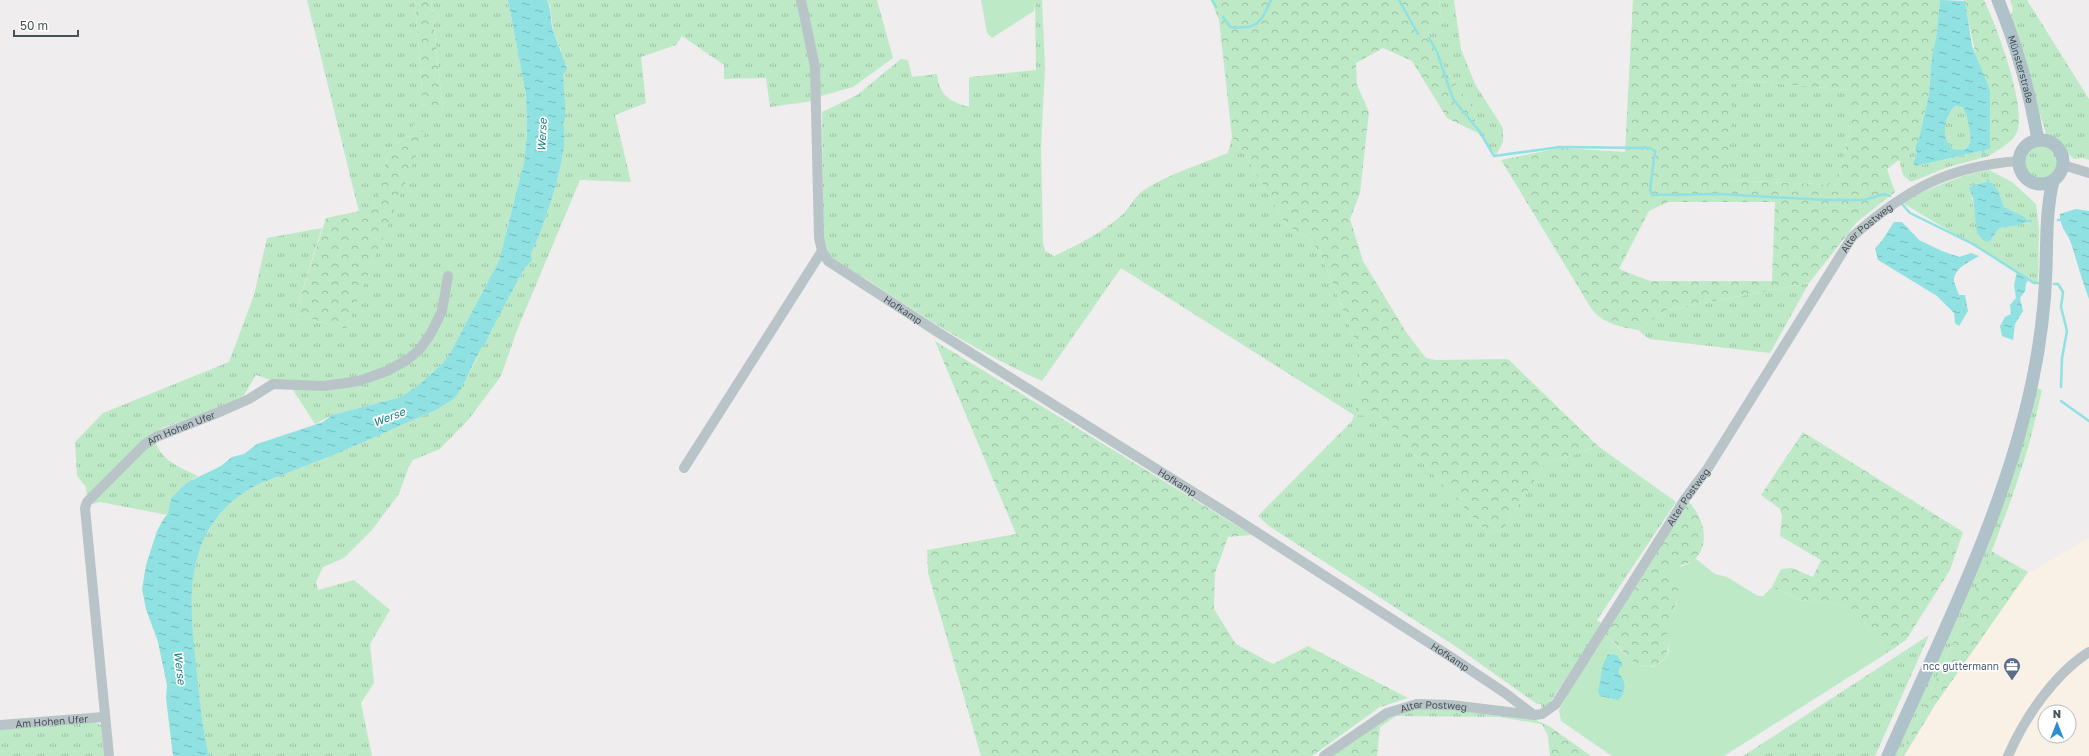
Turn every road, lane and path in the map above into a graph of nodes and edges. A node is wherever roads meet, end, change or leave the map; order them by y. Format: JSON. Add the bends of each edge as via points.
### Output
{"nodes":[{"id":1,"x":801,"y":0,"type":"edge"},
{"id":2,"x":1998,"y":0,"type":"edge"},
{"id":3,"x":2038,"y":140,"type":"junction"},
{"id":4,"x":2019,"y":161,"type":"junction"},
{"id":5,"x":2063,"y":165,"type":"junction"},
{"id":6,"x":2089,"y":173,"type":"edge"},
{"id":7,"x":2053,"y":181,"type":"junction"},
{"id":8,"x":2034,"y":183,"type":"junction"},
{"id":9,"x":2046,"y":218,"type":"junction"},
{"id":10,"x":822,"y":251,"type":"junction"},
{"id":11,"x":448,"y":276,"type":"dead end"},
{"id":12,"x":684,"y":468,"type":"dead end"},
{"id":13,"x":2089,"y":652,"type":"edge"},
{"id":14,"x":1534,"y":715,"type":"junction"},
{"id":15,"x":104,"y":717,"type":"junction"},
{"id":16,"x":0,"y":725,"type":"edge"},
{"id":17,"x":109,"y":756,"type":"edge"},
{"id":18,"x":1324,"y":756,"type":"edge"},
{"id":19,"x":1888,"y":756,"type":"edge"},
{"id":20,"x":2008,"y":756,"type":"edge"}],
"edges":[{"from":1,"to":10,"type":"street","via":[[815,67],[819,238]]},
{"from":2,"to":3,"type":"main road","name":"Münsterstraße","via":[[2025,83]]},
{"from":3,"to":4,"type":"main road","via":[[2025,147]]},
{"from":3,"to":5,"type":"main road","via":[[2045,140],[2057,147],[2063,158]]},
{"from":4,"to":8,"type":"main road","via":[[2023,174]]},
{"from":4,"to":14,"type":"street","name":"Alter Postweg","via":[[1974,167],[1940,178],[1909,193],[1880,212],[1852,237],[1708,468],[1685,499],[1556,704],[1542,714]]},
{"from":5,"to":6,"type":"street"},
{"from":5,"to":7,"type":"main road"},
{"from":7,"to":8,"type":"main road"},
{"from":7,"to":9,"type":"main road"},
{"from":8,"to":9,"type":"main road"},
{"from":9,"to":19,"type":"main road","via":[[2046,269],[2041,326],[2032,383],[2015,450],[1965,586]]},
{"from":10,"to":12,"type":"street"},
{"from":10,"to":14,"type":"street","name":"Hofkamp","via":[[828,261],[839,269],[1404,627]]},
{"from":11,"to":15,"type":"street","name":"Am Hohen Ufer","via":[[442,311],[430,335],[419,350],[407,360],[381,374],[359,381],[324,386],[273,384],[249,399],[144,444],[87,502],[85,508]]},
{"from":13,"to":20,"type":"street","via":[[2048,689],[2016,736]]},
{"from":14,"to":18,"type":"street","name":"Alter Postweg","via":[[1452,705],[1417,704],[1387,712]]},
{"from":15,"to":16,"type":"street","name":"Am Hohen Ufer"},
{"from":15,"to":17,"type":"street","name":"Am Hohen Ufer"}]}
